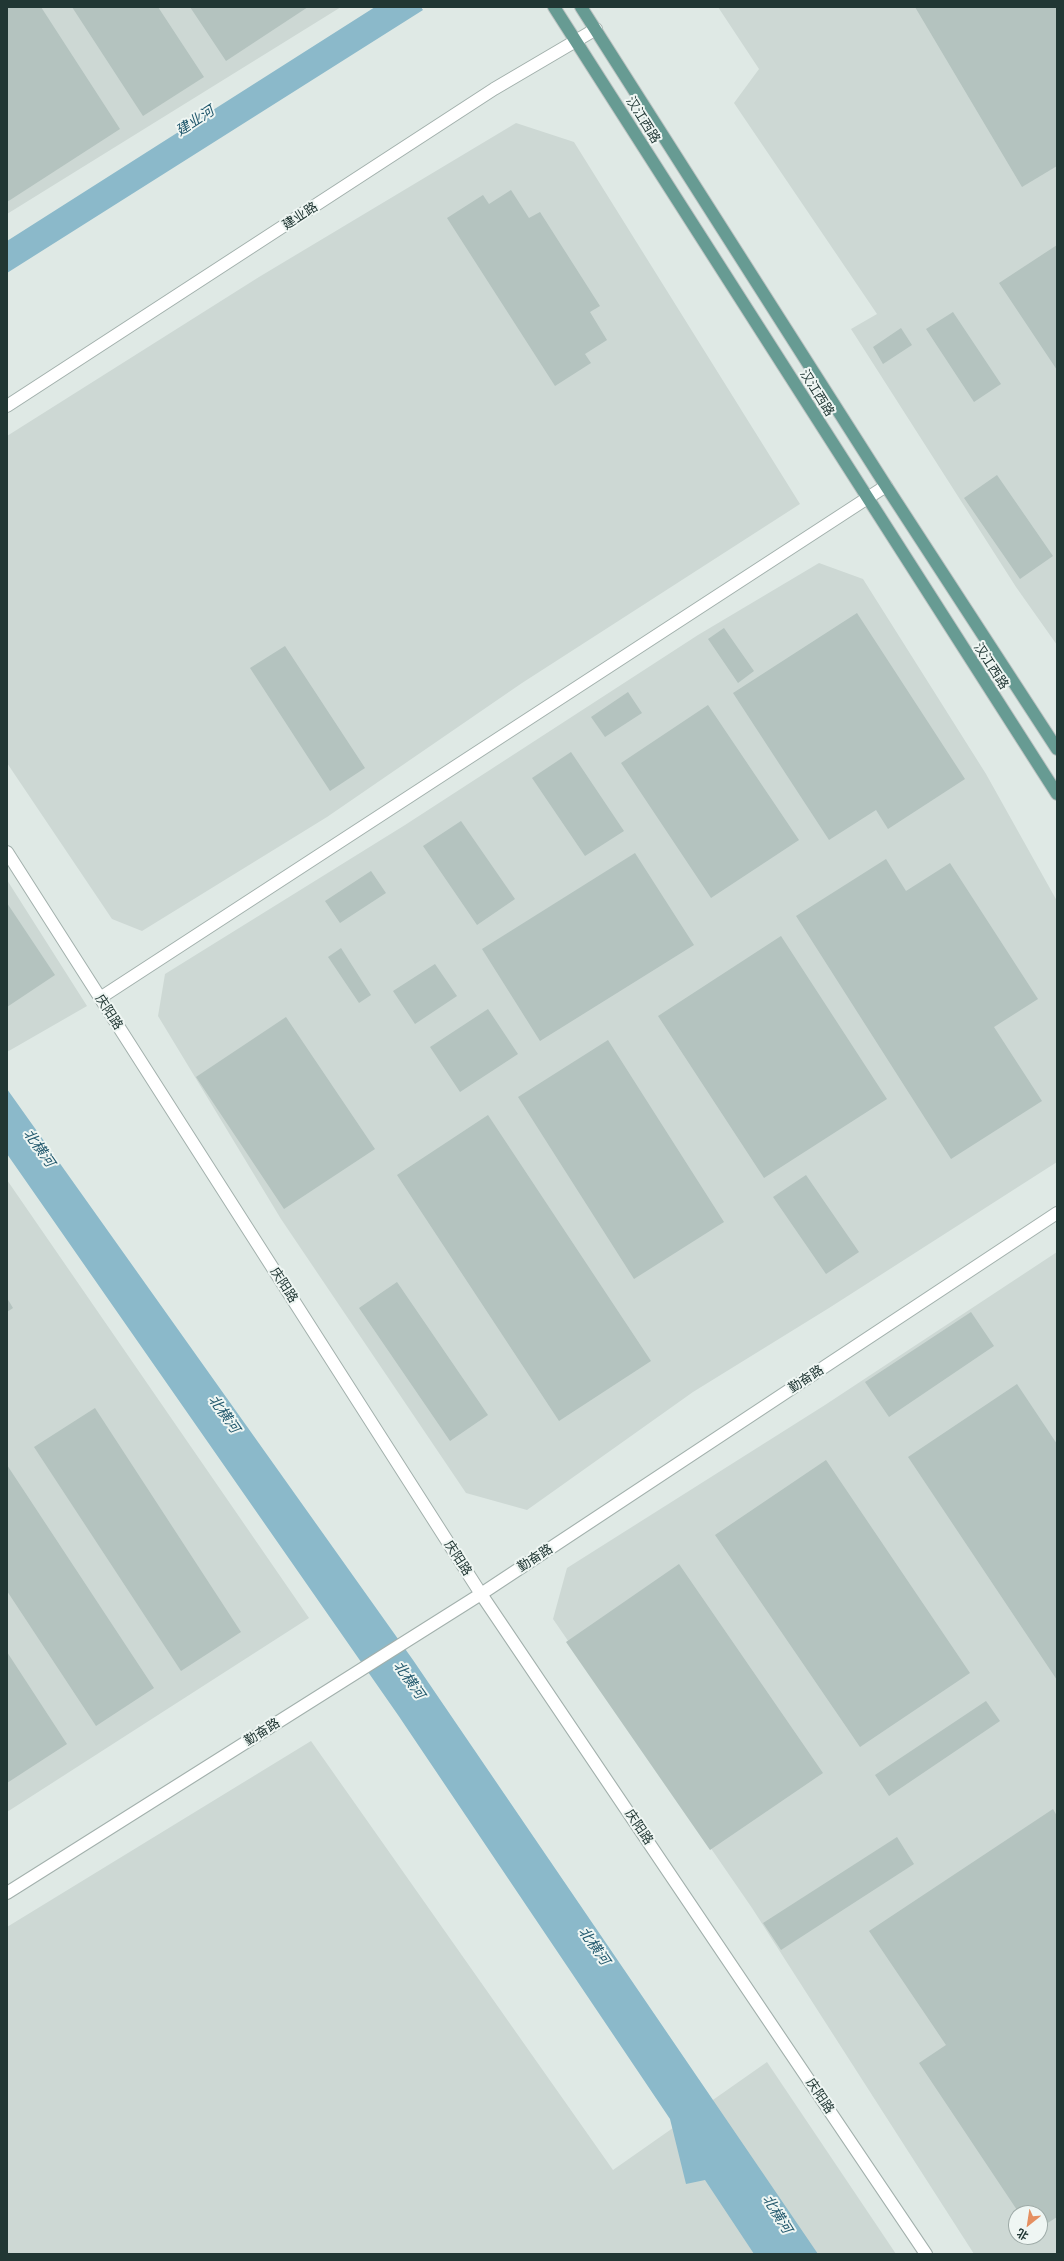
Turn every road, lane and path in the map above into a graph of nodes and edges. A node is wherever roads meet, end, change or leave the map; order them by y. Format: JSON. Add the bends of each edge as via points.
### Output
{"nodes":[{"id":1,"x":554,"y":7,"type":"edge"},
{"id":2,"x":581,"y":7,"type":"edge"},
{"id":3,"x":596,"y":29,"type":"junction"},
{"id":4,"x":576,"y":41,"type":"junction"},
{"id":5,"x":7,"y":406,"type":"edge"},
{"id":6,"x":886,"y":486,"type":"junction"},
{"id":7,"x":867,"y":499,"type":"junction"},
{"id":8,"x":1057,"y":749,"type":"edge"},
{"id":9,"x":1057,"y":794,"type":"edge"},
{"id":10,"x":7,"y":852,"type":"edge"},
{"id":11,"x":100,"y":998,"type":"junction"},
{"id":12,"x":1057,"y":1213,"type":"edge"},
{"id":13,"x":481,"y":1594,"type":"junction"},
{"id":14,"x":7,"y":1893,"type":"edge"},
{"id":15,"x":926,"y":2254,"type":"edge"}],
"edges":[{"from":1,"to":4,"type":"main road","name":"汉江西路"},
{"from":2,"to":3,"type":"main road","name":"汉江西路"},
{"from":3,"to":4,"type":"street","name":"建业路"},
{"from":3,"to":6,"type":"main road","name":"汉江西路"},
{"from":4,"to":5,"type":"street","name":"建业路","via":[[494,89]]},
{"from":4,"to":7,"type":"main road","name":"汉江西路"},
{"from":6,"to":7,"type":"street"},
{"from":6,"to":8,"type":"main road","name":"汉江西路"},
{"from":7,"to":9,"type":"main road","name":"汉江西路"},
{"from":7,"to":11,"type":"street"},
{"from":10,"to":11,"type":"street","name":"庆阳路"},
{"from":11,"to":13,"type":"street","name":"庆阳路"},
{"from":12,"to":13,"type":"street","name":"勤奋路"},
{"from":13,"to":14,"type":"street","name":"勤奋路"},
{"from":13,"to":15,"type":"street","name":"庆阳路"}]}
